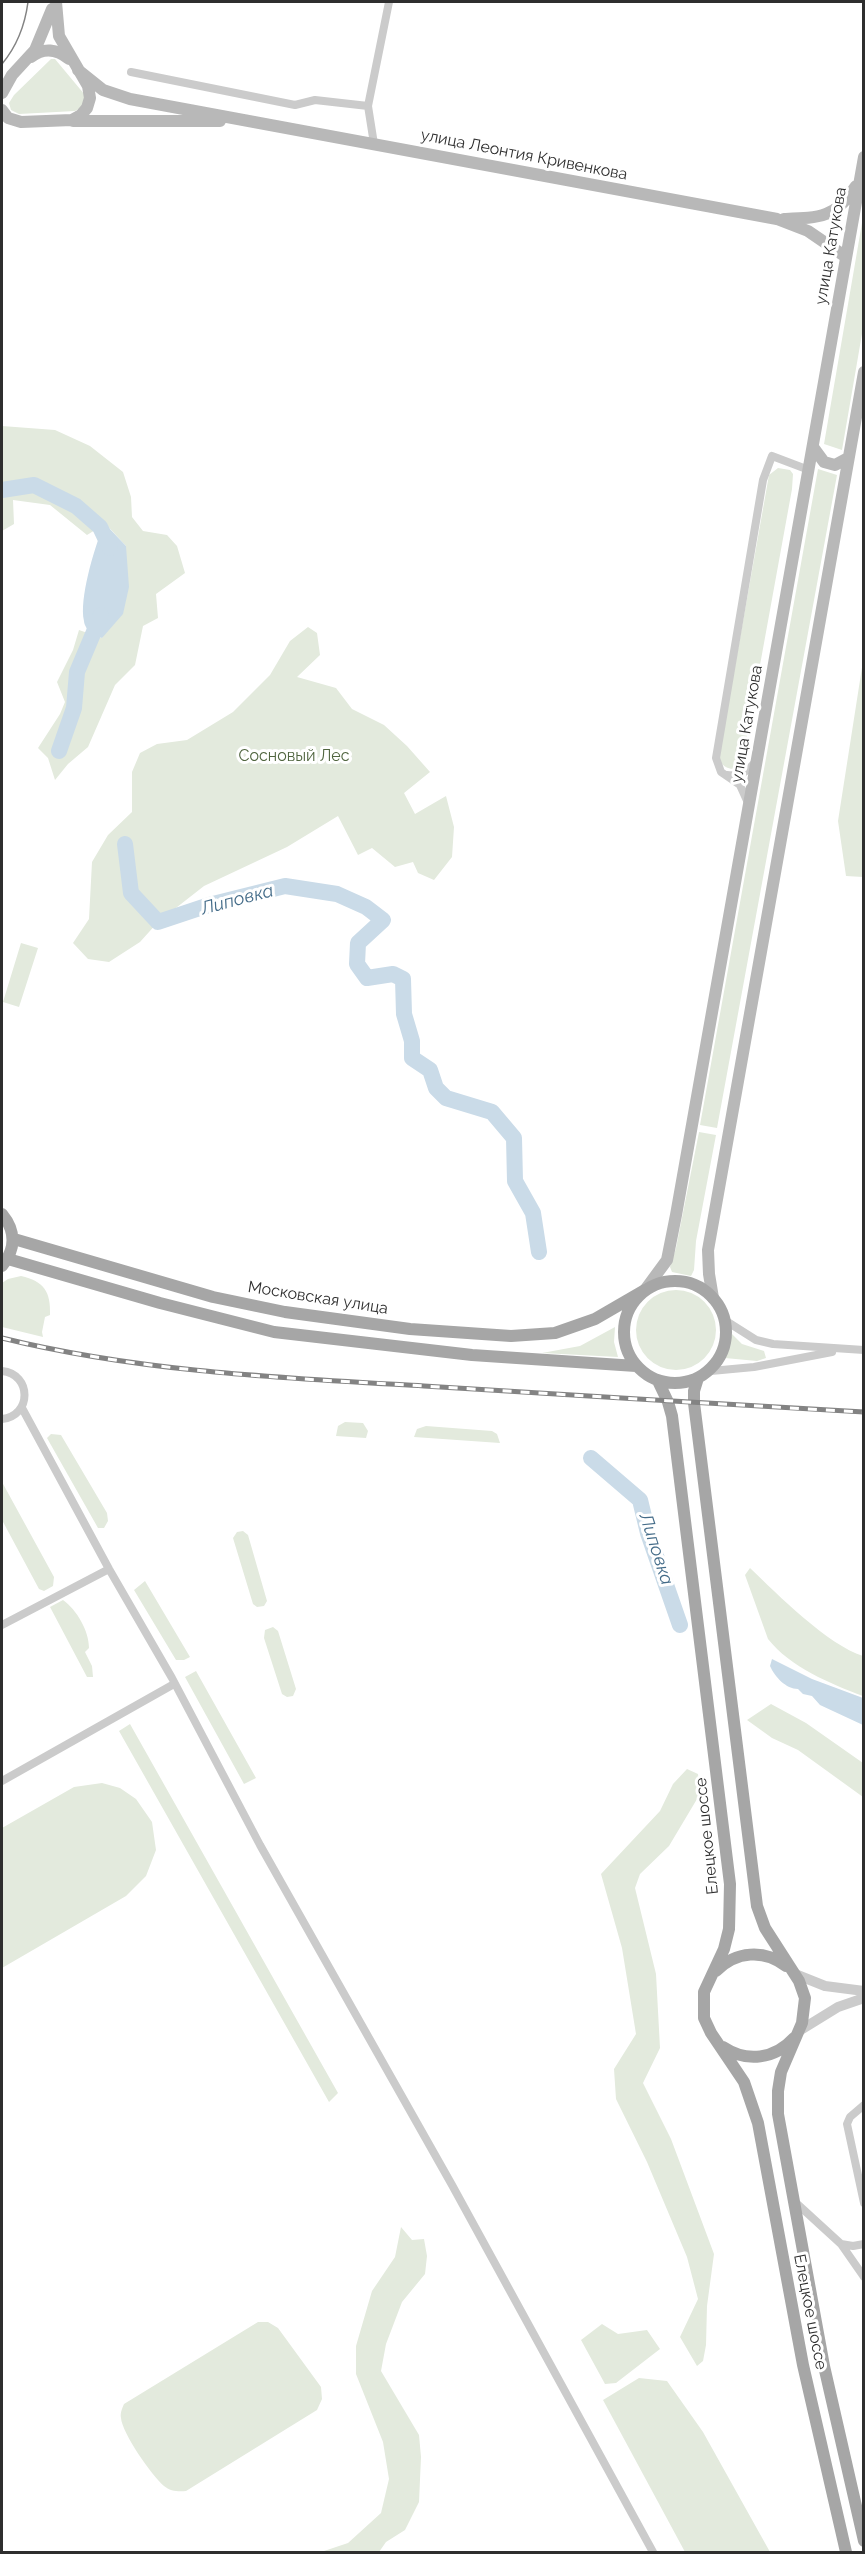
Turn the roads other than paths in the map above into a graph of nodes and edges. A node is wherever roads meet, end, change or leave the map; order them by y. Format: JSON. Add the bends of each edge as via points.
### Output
{"nodes":[{"id":1,"x":55,"y":2,"type":"edge"},
{"id":2,"x":389,"y":2,"type":"edge"},
{"id":3,"x":23,"y":64,"type":"junction"},
{"id":4,"x":77,"y":68,"type":"junction"},
{"id":5,"x":131,"y":72,"type":"dead end"},
{"id":6,"x":12,"y":75,"type":"junction"},
{"id":7,"x":2,"y":84,"type":"edge"},
{"id":8,"x":2,"y":93,"type":"edge"},
{"id":9,"x":368,"y":106,"type":"junction"},
{"id":10,"x":2,"y":110,"type":"edge"},
{"id":11,"x":65,"y":121,"type":"junction"},
{"id":12,"x":2,"y":122,"type":"edge"},
{"id":13,"x":21,"y":122,"type":"junction"},
{"id":14,"x":265,"y":123,"type":"junction"},
{"id":15,"x":375,"y":144,"type":"junction"},
{"id":16,"x":864,"y":157,"type":"edge"},
{"id":17,"x":859,"y":180,"type":"junction"},
{"id":18,"x":777,"y":219,"type":"junction"},
{"id":19,"x":846,"y":257,"type":"junction"},
{"id":20,"x":864,"y":372,"type":"edge"},
{"id":21,"x":813,"y":447,"type":"junction"},
{"id":22,"x":848,"y":458,"type":"junction"},
{"id":23,"x":809,"y":470,"type":"junction"},
{"id":24,"x":757,"y":760,"type":"junction"},
{"id":25,"x":721,"y":772,"type":"junction"},
{"id":26,"x":749,"y":805,"type":"junction"},
{"id":27,"x":2,"y":1214,"type":"edge"},
{"id":28,"x":14,"y":1239,"type":"junction"},
{"id":29,"x":5,"y":1263,"type":"edge"},
{"id":30,"x":645,"y":1290,"type":"junction"},
{"id":31,"x":713,"y":1298,"type":"junction"},
{"id":32,"x":726,"y":1321,"type":"junction"},
{"id":33,"x":843,"y":1349,"type":"junction"},
{"id":34,"x":864,"y":1350,"type":"edge"},
{"id":35,"x":636,"y":1366,"type":"junction"},
{"id":36,"x":2,"y":1371,"type":"edge"},
{"id":37,"x":711,"y":1371,"type":"junction"},
{"id":38,"x":698,"y":1378,"type":"junction"},
{"id":39,"x":658,"y":1381,"type":"junction"},
{"id":40,"x":22,"y":1408,"type":"junction"},
{"id":41,"x":2,"y":1419,"type":"edge"},
{"id":42,"x":109,"y":1569,"type":"junction"},
{"id":43,"x":2,"y":1625,"type":"edge"},
{"id":44,"x":174,"y":1684,"type":"junction"},
{"id":45,"x":2,"y":1781,"type":"edge"},
{"id":46,"x":791,"y":1971,"type":"junction"},
{"id":47,"x":711,"y":1977,"type":"junction"},
{"id":48,"x":864,"y":1991,"type":"edge"},
{"id":49,"x":864,"y":1998,"type":"edge"},
{"id":50,"x":799,"y":2031,"type":"junction"},
{"id":51,"x":716,"y":2040,"type":"junction"},
{"id":52,"x":864,"y":2105,"type":"edge"},
{"id":53,"x":792,"y":2199,"type":"junction"},
{"id":54,"x":864,"y":2203,"type":"edge"},
{"id":55,"x":841,"y":2244,"type":"junction"},
{"id":56,"x":864,"y":2244,"type":"edge"},
{"id":57,"x":864,"y":2277,"type":"edge"},
{"id":58,"x":864,"y":2541,"type":"edge"},
{"id":59,"x":653,"y":2553,"type":"edge"},
{"id":60,"x":846,"y":2553,"type":"edge"}],
"edges":[{"from":1,"to":3,"type":"main road","via":[[39,43]]},
{"from":1,"to":4,"type":"main road","via":[[59,36]]},
{"from":2,"to":9,"type":"street"},
{"from":3,"to":4,"type":"main road","name":"улица Леонтия Кривенкова","via":[[39,52],[50,50],[61,53]]},
{"from":3,"to":6,"type":"main road"},
{"from":4,"to":11,"type":"main road","via":[[88,86],[89,103],[81,115]]},
{"from":4,"to":14,"type":"main road","name":"улица Леонтия Кривенкова","via":[[97,86],[120,96]]},
{"from":5,"to":9,"type":"street","via":[[295,105],[315,100]]},
{"from":6,"to":7,"type":"street"},
{"from":6,"to":8,"type":"main road"},
{"from":9,"to":15,"type":"street"},
{"from":10,"to":13,"type":"main road","via":[[8,118]]},
{"from":11,"to":13,"type":"main road","name":"улица Леонтия Кривенкова"},
{"from":11,"to":14,"type":"main road","name":"улица Леонтия Кривенкова"},
{"from":12,"to":13,"type":"street"},
{"from":14,"to":15,"type":"main road","name":"улица Леонтия Кривенкова"},
{"from":15,"to":18,"type":"main road","name":"улица Леонтия Кривенкова"},
{"from":16,"to":17,"type":"main road","name":"улица Катукова"},
{"from":17,"to":18,"type":"main road","via":[[840,207],[828,214]]},
{"from":17,"to":19,"type":"main road","name":"улица Катукова"},
{"from":18,"to":19,"type":"main road","via":[[808,231]]},
{"from":19,"to":21,"type":"main road","name":"улица Катукова"},
{"from":20,"to":22,"type":"main road"},
{"from":21,"to":22,"type":"main road","via":[[824,462],[835,465]]},
{"from":21,"to":23,"type":"main road","name":"улица Катукова"},
{"from":22,"to":31,"type":"main road","via":[[708,1250]]},
{"from":23,"to":24,"type":"main road","name":"улица Катукова"},
{"from":23,"to":25,"type":"street","via":[[772,456],[763,480],[716,758]]},
{"from":24,"to":25,"type":"street","via":[[736,776]]},
{"from":24,"to":26,"type":"main road","name":"улица Катукова"},
{"from":25,"to":26,"type":"street","via":[[740,785]]},
{"from":26,"to":30,"type":"main road","name":"улица Катукова","via":[[667,1260]]},
{"from":27,"to":28,"type":"main road"},
{"from":28,"to":29,"type":"main road"},
{"from":28,"to":30,"type":"main road","name":"Московская улица","via":[[213,1297],[285,1312],[410,1329],[512,1336],[555,1333],[595,1319]]},
{"from":29,"to":35,"type":"main road","via":[[274,1332],[472,1355]]},
{"from":30,"to":31,"type":"main road","via":[[668,1281],[682,1281],[704,1289]]},
{"from":30,"to":35,"type":"main road","via":[[630,1307],[624,1328],[628,1354]]},
{"from":31,"to":32,"type":"main road"},
{"from":32,"to":33,"type":"street","via":[[756,1340]]},
{"from":32,"to":37,"type":"main road","via":[[723,1353]]},
{"from":33,"to":34,"type":"street"},
{"from":33,"to":37,"type":"street","via":[[754,1367]]},
{"from":35,"to":39,"type":"main road"},
{"from":36,"to":40,"type":"street","via":[[12,1373],[23,1385]]},
{"from":37,"to":38,"type":"main road"},
{"from":38,"to":39,"type":"main road","via":[[679,1384]]},
{"from":38,"to":46,"type":"main road","name":"Елецкое шоссе","via":[[694,1403],[752,1877],[765,1928]]},
{"from":39,"to":47,"type":"main road","name":"Елецкое шоссе","via":[[669,1402],[673,1428],[730,1884],[729,1929]]},
{"from":40,"to":41,"type":"street"},
{"from":40,"to":42,"type":"street"},
{"from":42,"to":43,"type":"street"},
{"from":42,"to":44,"type":"street"},
{"from":44,"to":45,"type":"street"},
{"from":44,"to":59,"type":"street"},
{"from":46,"to":47,"type":"main road","via":[[765,1955],[747,1955],[723,1964]]},
{"from":46,"to":48,"type":"street","via":[[825,1986]]},
{"from":46,"to":50,"type":"main road","name":"Елецкое шоссе","via":[[805,1998]]},
{"from":47,"to":51,"type":"main road","name":"Елецкое шоссе","via":[[704,1992],[703,2009]]},
{"from":49,"to":50,"type":"street","via":[[838,2007]]},
{"from":50,"to":51,"type":"main road","via":[[782,2048],[760,2057],[736,2054]]},
{"from":50,"to":53,"type":"main road","name":"Елецкое шоссе","via":[[781,2072],[778,2091]]},
{"from":51,"to":60,"type":"main road","name":"Елецкое шоссе","via":[[744,2082],[758,2123],[803,2366]]},
{"from":52,"to":54,"type":"street","via":[[849,2117],[848,2124]]},
{"from":53,"to":55,"type":"street"},
{"from":53,"to":58,"type":"main road","name":"Елецкое шоссе"},
{"from":55,"to":56,"type":"street"},
{"from":55,"to":57,"type":"street"}]}
